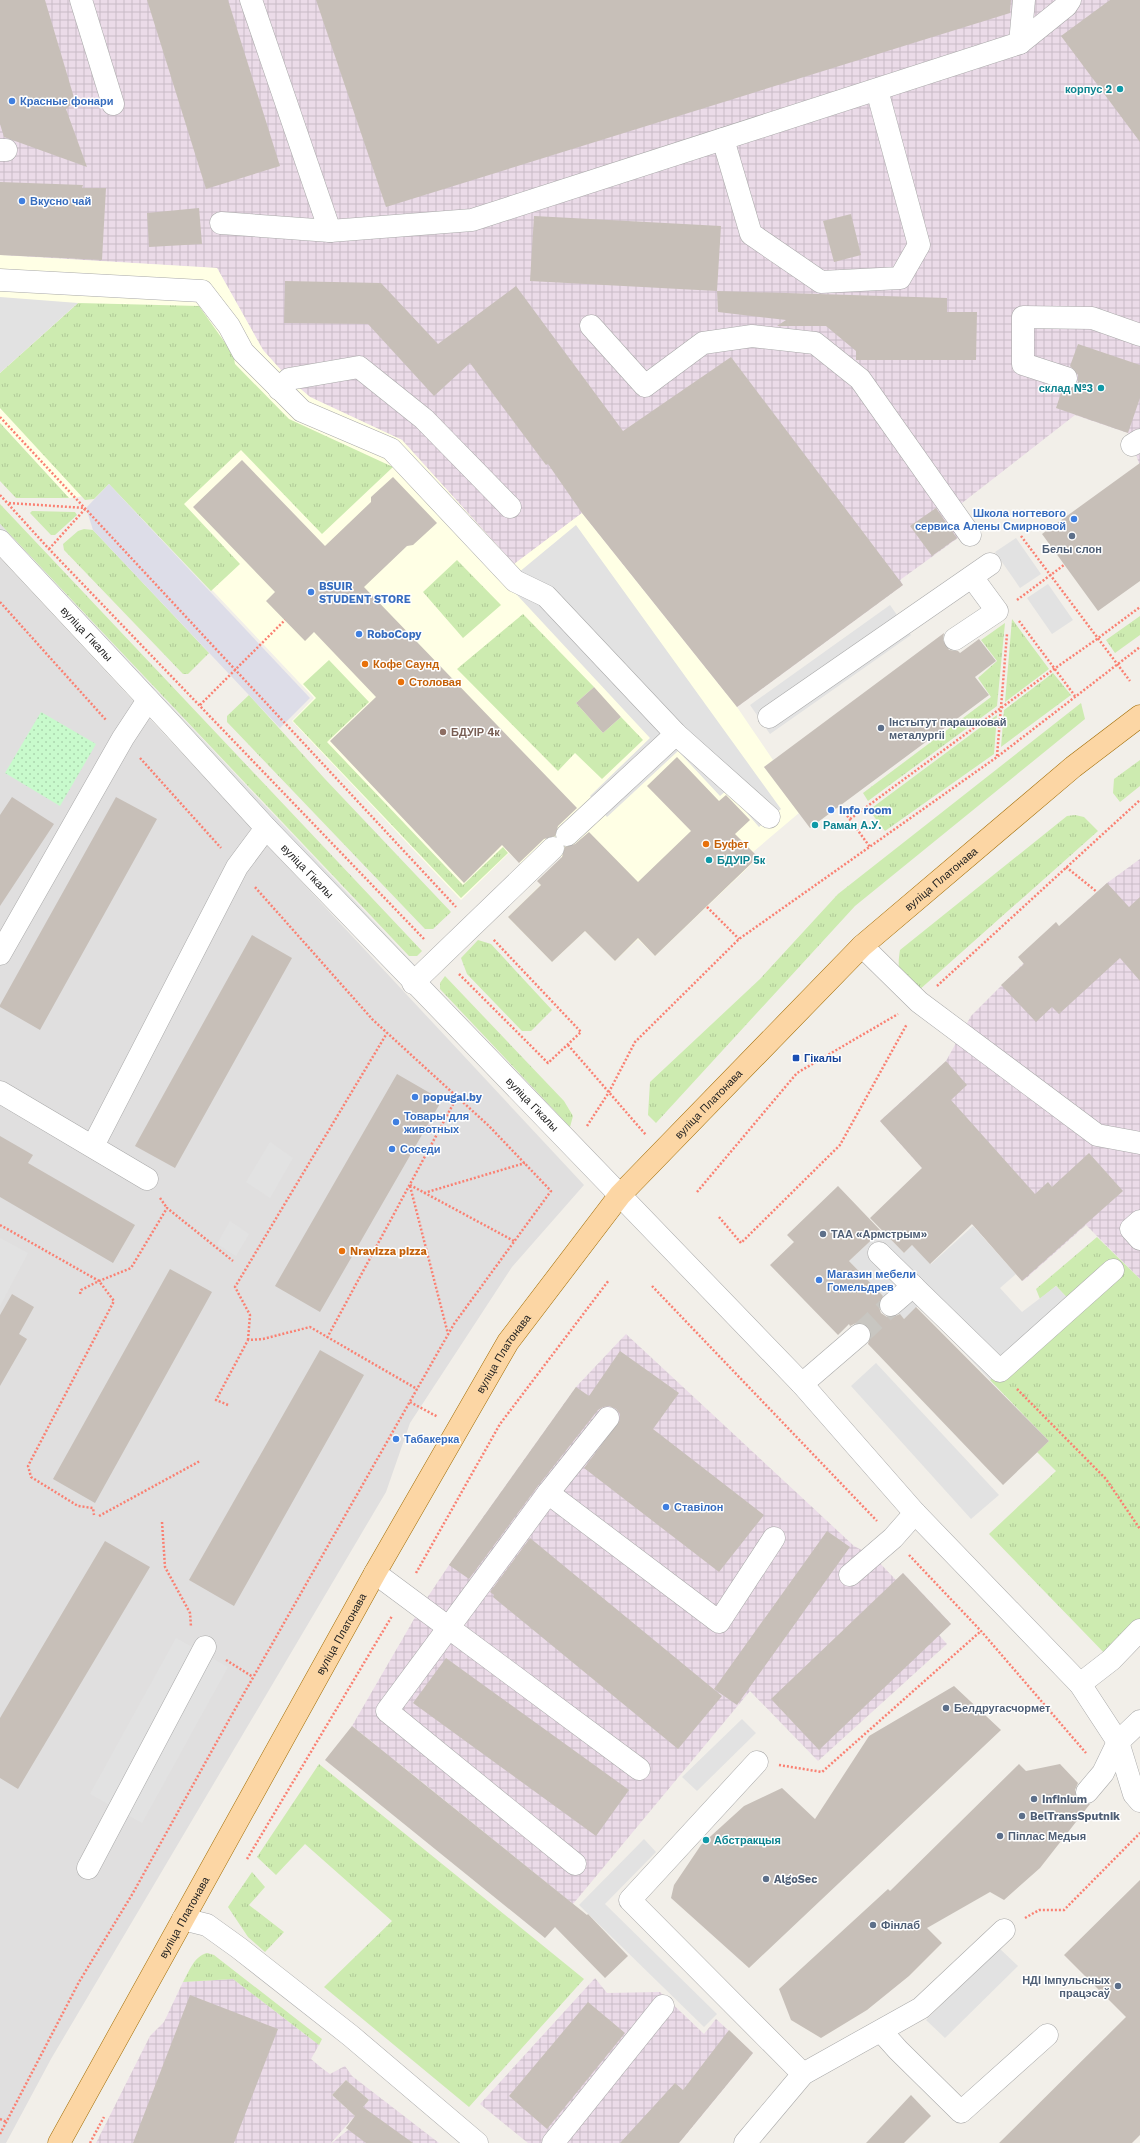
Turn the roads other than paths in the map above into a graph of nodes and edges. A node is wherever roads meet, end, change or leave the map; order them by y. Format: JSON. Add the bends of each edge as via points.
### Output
{"nodes":[{"id":1,"x":81,"y":0,"type":"edge"},
{"id":2,"x":251,"y":0,"type":"edge"},
{"id":3,"x":1024,"y":0,"type":"edge"},
{"id":4,"x":1070,"y":0,"type":"edge"},
{"id":5,"x":1020,"y":43,"type":"junction"},
{"id":6,"x":877,"y":90,"type":"junction"},
{"id":7,"x":113,"y":104,"type":"dead end"},
{"id":8,"x":724,"y":139,"type":"junction"},
{"id":9,"x":221,"y":223,"type":"dead end"},
{"id":10,"x":330,"y":231,"type":"junction"},
{"id":11,"x":0,"y":280,"type":"edge"},
{"id":12,"x":591,"y":326,"type":"dead end"},
{"id":13,"x":1140,"y":335,"type":"edge"},
{"id":14,"x":1066,"y":378,"type":"dead end"},
{"id":15,"x":279,"y":389,"type":"junction"},
{"id":16,"x":510,"y":508,"type":"dead end"},
{"id":17,"x":970,"y":534,"type":"dead end"},
{"id":18,"x":2,"y":549,"type":"edge"},
{"id":19,"x":990,"y":564,"type":"dead end"},
{"id":20,"x":972,"y":577,"type":"junction"},
{"id":21,"x":955,"y":639,"type":"dead end"},
{"id":22,"x":148,"y":700,"type":"junction"},
{"id":23,"x":1140,"y":716,"type":"edge"},
{"id":24,"x":769,"y":717,"type":"dead end"},
{"id":25,"x":676,"y":734,"type":"junction"},
{"id":26,"x":769,"y":817,"type":"dead end"},
{"id":27,"x":266,"y":828,"type":"junction"},
{"id":28,"x":862,"y":946,"type":"junction"},
{"id":29,"x":0,"y":954,"type":"edge"},
{"id":30,"x":414,"y":983,"type":"junction"},
{"id":31,"x":0,"y":1092,"type":"edge"},
{"id":32,"x":93,"y":1146,"type":"junction"},
{"id":33,"x":1136,"y":1147,"type":"edge"},
{"id":34,"x":147,"y":1180,"type":"dead end"},
{"id":35,"x":620,"y":1194,"type":"junction"},
{"id":36,"x":1140,"y":1221,"type":"edge"},
{"id":37,"x":1140,"y":1238,"type":"edge"},
{"id":38,"x":879,"y":1252,"type":"dead end"},
{"id":39,"x":1113,"y":1270,"type":"dead end"},
{"id":40,"x":913,"y":1286,"type":"junction"},
{"id":41,"x":891,"y":1305,"type":"tunnel mouth"},
{"id":42,"x":859,"y":1335,"type":"tunnel mouth"},
{"id":43,"x":802,"y":1384,"type":"junction"},
{"id":44,"x":608,"y":1418,"type":"dead end"},
{"id":45,"x":548,"y":1493,"type":"junction"},
{"id":46,"x":915,"y":1513,"type":"junction"},
{"id":47,"x":774,"y":1538,"type":"dead end"},
{"id":48,"x":375,"y":1573,"type":"junction"},
{"id":49,"x":850,"y":1575,"type":"dead end"},
{"id":50,"x":449,"y":1628,"type":"junction"},
{"id":51,"x":1140,"y":1630,"type":"edge"},
{"id":52,"x":205,"y":1647,"type":"road end"},
{"id":53,"x":1080,"y":1684,"type":"junction"},
{"id":54,"x":1140,"y":1721,"type":"edge"},
{"id":55,"x":1118,"y":1742,"type":"junction"},
{"id":56,"x":757,"y":1762,"type":"road end"},
{"id":57,"x":639,"y":1769,"type":"dead end"},
{"id":58,"x":1086,"y":1792,"type":"dead end"},
{"id":59,"x":1140,"y":1800,"type":"edge"},
{"id":60,"x":575,"y":1864,"type":"dead end"},
{"id":61,"x":88,"y":1868,"type":"dead end"},
{"id":62,"x":183,"y":1919,"type":"junction"},
{"id":63,"x":1004,"y":1930,"type":"road end"},
{"id":64,"x":663,"y":2006,"type":"dead end"},
{"id":65,"x":881,"y":2031,"type":"junction"},
{"id":66,"x":1047,"y":2035,"type":"dead end"},
{"id":67,"x":803,"y":2074,"type":"junction"},
{"id":68,"x":59,"y":2143,"type":"edge"},
{"id":69,"x":477,"y":2143,"type":"edge"},
{"id":70,"x":553,"y":2143,"type":"edge"},
{"id":71,"x":745,"y":2143,"type":"edge"}],
"edges":[{"from":1,"to":7,"type":"street"},
{"from":2,"to":10,"type":"street"},
{"from":3,"to":5,"type":"street"},
{"from":4,"to":5,"type":"street"},
{"from":5,"to":6,"type":"street"},
{"from":6,"to":8,"type":"street"},
{"from":6,"to":8,"type":"street","via":[[919,245],[900,278],[821,282],[751,234]]},
{"from":8,"to":10,"type":"street","via":[[472,220]]},
{"from":9,"to":10,"type":"street"},
{"from":11,"to":15,"type":"street","via":[[202,291],[228,326],[243,352]]},
{"from":12,"to":17,"type":"street","via":[[645,386],[703,343],[752,336],[815,343],[860,379]]},
{"from":13,"to":14,"type":"street","via":[[1092,318],[1023,317],[1023,364]]},
{"from":15,"to":16,"type":"street","via":[[289,379],[359,367],[424,419]]},
{"from":15,"to":25,"type":"street","via":[[302,411],[391,449],[515,581],[546,596]]},
{"from":18,"to":22,"type":"street","name":"вуліца Гікалы"},
{"from":19,"to":20,"type":"street"},
{"from":20,"to":21,"type":"street","via":[[997,611]]},
{"from":20,"to":24,"type":"street"},
{"from":22,"to":27,"type":"street","name":"вуліца Гікалы"},
{"from":22,"to":29,"type":"street","via":[[123,738]]},
{"from":23,"to":28,"type":"main road","name":"вуліца Платонава","via":[[1066,772]]},
{"from":25,"to":26,"type":"street"},
{"from":25,"to":30,"type":"street","via":[[473,924]]},
{"from":27,"to":30,"type":"street","name":"вуліца Гікалы"},
{"from":27,"to":32,"type":"street","via":[[237,867]]},
{"from":28,"to":33,"type":"street","via":[[919,1002],[1097,1135]]},
{"from":28,"to":35,"type":"main road","name":"вуліца Платонава"},
{"from":30,"to":35,"type":"street","name":"вуліца Гікалы"},
{"from":31,"to":32,"type":"street"},
{"from":32,"to":34,"type":"street"},
{"from":35,"to":43,"type":"street","name":"вуліца Гікалы"},
{"from":35,"to":48,"type":"main road","name":"вуліца Платонава","via":[[508,1342]]},
{"from":36,"to":37,"type":"street","via":[[1131,1229]]},
{"from":38,"to":40,"type":"street"},
{"from":39,"to":40,"type":"street","via":[[1000,1371]]},
{"from":40,"to":41,"type":"street"},
{"from":42,"to":43,"type":"street"},
{"from":43,"to":46,"type":"street","name":"вуліца Гікалы"},
{"from":44,"to":45,"type":"street"},
{"from":45,"to":47,"type":"street","via":[[719,1622]]},
{"from":45,"to":50,"type":"street"},
{"from":46,"to":49,"type":"street","via":[[893,1538]]},
{"from":46,"to":53,"type":"street","name":"вуліца Гікалы"},
{"from":48,"to":50,"type":"street"},
{"from":48,"to":62,"type":"main road","name":"вуліца Платонава"},
{"from":50,"to":57,"type":"street"},
{"from":50,"to":60,"type":"street","via":[[387,1711]]},
{"from":51,"to":53,"type":"street","via":[[1111,1660]]},
{"from":52,"to":61,"type":"street"},
{"from":53,"to":55,"type":"street","name":"вуліца Гікалы"},
{"from":54,"to":55,"type":"street"},
{"from":55,"to":58,"type":"street","via":[[1103,1773]]},
{"from":55,"to":59,"type":"street","name":"вуліца Гікалы","via":[[1134,1794]]},
{"from":56,"to":67,"type":"street","via":[[630,1900]]},
{"from":62,"to":68,"type":"main road","name":"вуліца Платонава"},
{"from":62,"to":69,"type":"street","via":[[207,1925],[239,1948],[351,2036]]},
{"from":63,"to":65,"type":"street","via":[[921,2008]]},
{"from":64,"to":70,"type":"street"},
{"from":65,"to":66,"type":"street","via":[[961,2112]]},
{"from":65,"to":67,"type":"street"},
{"from":67,"to":71,"type":"street"}]}
